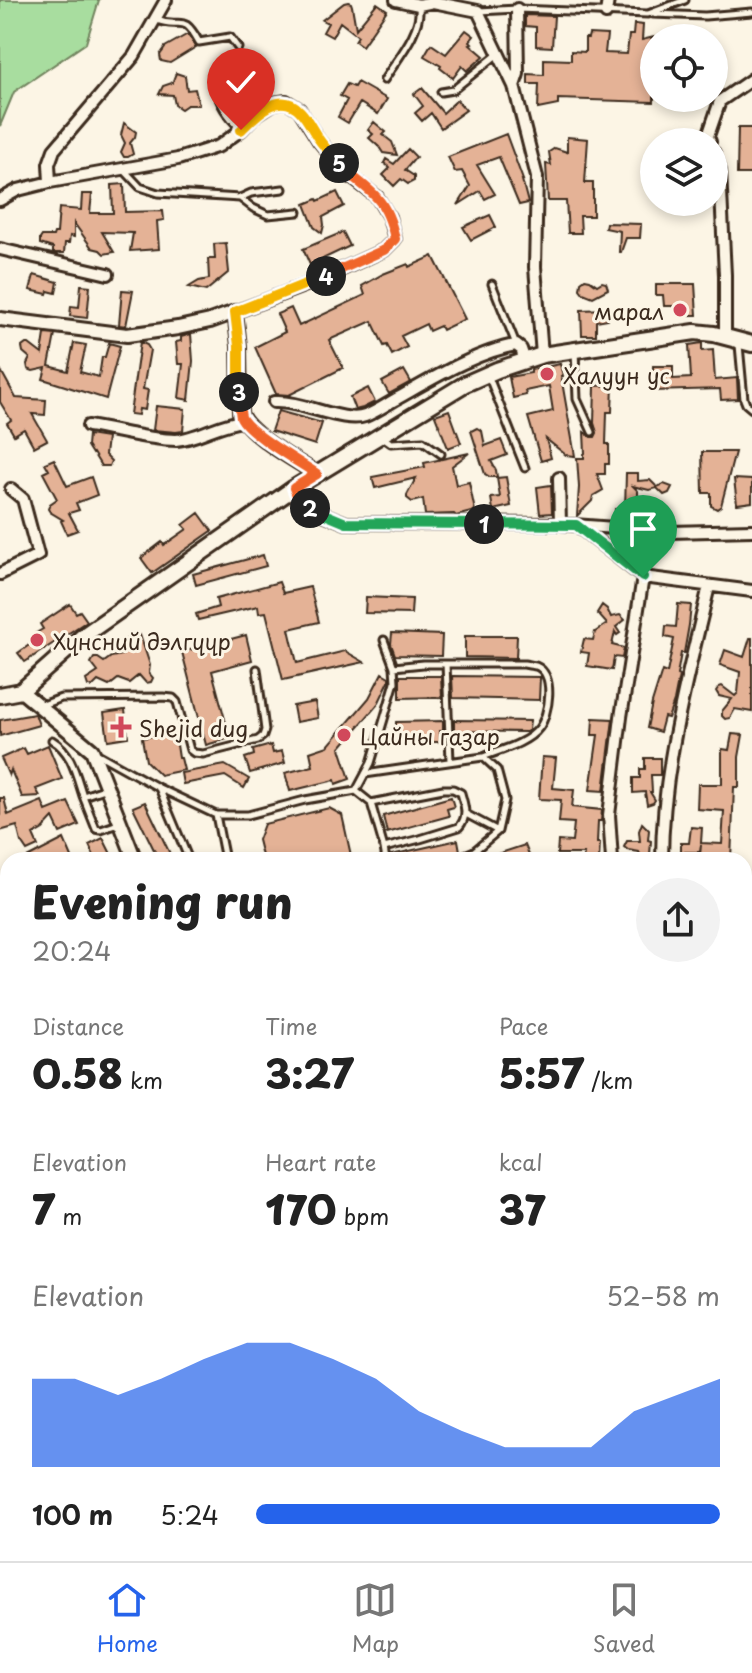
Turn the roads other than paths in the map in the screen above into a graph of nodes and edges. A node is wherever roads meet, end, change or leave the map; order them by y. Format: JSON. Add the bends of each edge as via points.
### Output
{"nodes":[{"id":1,"x":166,"y":0,"type":"edge"},
{"id":2,"x":396,"y":0,"type":"edge"},
{"id":3,"x":608,"y":0,"type":"edge"},
{"id":4,"x":685,"y":0,"type":"edge"},
{"id":5,"x":432,"y":1,"type":"edge"},
{"id":6,"x":460,"y":4,"type":"edge"},
{"id":7,"x":419,"y":5,"type":"junction"},
{"id":8,"x":517,"y":9,"type":"junction"},
{"id":9,"x":478,"y":11,"type":"junction"},
{"id":10,"x":752,"y":12,"type":"edge"},
{"id":11,"x":606,"y":13,"type":"junction"},
{"id":12,"x":648,"y":14,"type":"junction"},
{"id":13,"x":156,"y":20,"type":"junction"},
{"id":14,"x":238,"y":48,"type":"dead end"},
{"id":15,"x":498,"y":53,"type":"junction"},
{"id":16,"x":752,"y":79,"type":"edge"},
{"id":17,"x":384,"y":80,"type":"dead end"},
{"id":18,"x":514,"y":86,"type":"junction"},
{"id":19,"x":216,"y":88,"type":"dead end"},
{"id":20,"x":441,"y":92,"type":"dead end"},
{"id":21,"x":711,"y":128,"type":"edge"},
{"id":22,"x":241,"y":130,"type":"junction"},
{"id":23,"x":124,"y":169,"type":"junction"},
{"id":24,"x":50,"y":182,"type":"junction"},
{"id":25,"x":283,"y":189,"type":"dead end"},
{"id":26,"x":240,"y":198,"type":"junction"},
{"id":27,"x":0,"y":200,"type":"edge"},
{"id":28,"x":298,"y":212,"type":"dead end"},
{"id":29,"x":722,"y":216,"type":"edge"},
{"id":30,"x":0,"y":249,"type":"edge"},
{"id":31,"x":108,"y":274,"type":"dead end"},
{"id":32,"x":492,"y":284,"type":"dead end"},
{"id":33,"x":235,"y":312,"type":"junction"},
{"id":34,"x":0,"y":319,"type":"edge"},
{"id":35,"x":738,"y":340,"type":"edge"},
{"id":36,"x":516,"y":345,"type":"junction"},
{"id":37,"x":575,"y":349,"type":"junction"},
{"id":38,"x":542,"y":355,"type":"junction"},
{"id":39,"x":525,"y":361,"type":"junction"},
{"id":40,"x":487,"y":374,"type":"junction"},
{"id":41,"x":274,"y":402,"type":"dead end"},
{"id":42,"x":752,"y":409,"type":"edge"},
{"id":43,"x":243,"y":421,"type":"junction"},
{"id":44,"x":88,"y":426,"type":"dead end"},
{"id":45,"x":592,"y":432,"type":"dead end"},
{"id":46,"x":380,"y":435,"type":"junction"},
{"id":47,"x":441,"y":454,"type":"dead end"},
{"id":48,"x":525,"y":468,"type":"dead end"},
{"id":49,"x":317,"y":474,"type":"junction"},
{"id":50,"x":559,"y":478,"type":"dead end"},
{"id":51,"x":294,"y":488,"type":"junction"},
{"id":52,"x":11,"y":489,"type":"dead end"},
{"id":53,"x":560,"y":524,"type":"junction"},
{"id":54,"x":576,"y":525,"type":"junction"},
{"id":55,"x":752,"y":530,"type":"edge"},
{"id":56,"x":0,"y":574,"type":"edge"},
{"id":57,"x":643,"y":577,"type":"junction"},
{"id":58,"x":709,"y":586,"type":"junction"},
{"id":59,"x":752,"y":591,"type":"edge"},
{"id":60,"x":384,"y":640,"type":"dead end"},
{"id":61,"x":446,"y":664,"type":"junction"},
{"id":62,"x":394,"y":667,"type":"junction"},
{"id":63,"x":257,"y":669,"type":"dead end"},
{"id":64,"x":21,"y":691,"type":"junction"},
{"id":65,"x":0,"y":695,"type":"edge"},
{"id":66,"x":37,"y":706,"type":"junction"},
{"id":67,"x":52,"y":740,"type":"dead end"},
{"id":68,"x":92,"y":750,"type":"junction"},
{"id":69,"x":483,"y":757,"type":"junction"},
{"id":70,"x":450,"y":761,"type":"junction"},
{"id":71,"x":365,"y":774,"type":"junction"},
{"id":72,"x":108,"y":788,"type":"junction"},
{"id":73,"x":159,"y":788,"type":"junction"},
{"id":74,"x":356,"y":791,"type":"junction"},
{"id":75,"x":83,"y":796,"type":"junction"},
{"id":76,"x":371,"y":803,"type":"junction"},
{"id":77,"x":466,"y":814,"type":"junction"},
{"id":78,"x":216,"y":815,"type":"junction"},
{"id":79,"x":121,"y":823,"type":"junction"},
{"id":80,"x":498,"y":831,"type":"junction"},
{"id":81,"x":384,"y":848,"type":"junction"},
{"id":82,"x":132,"y":852,"type":"edge"},
{"id":83,"x":186,"y":852,"type":"edge"},
{"id":84,"x":223,"y":852,"type":"edge"},
{"id":85,"x":385,"y":852,"type":"edge"},
{"id":86,"x":472,"y":852,"type":"edge"},
{"id":87,"x":611,"y":852,"type":"edge"},
{"id":88,"x":662,"y":852,"type":"edge"}],
"edges":[{"from":1,"to":13,"type":"street"},
{"from":2,"to":7,"type":"street"},
{"from":3,"to":11,"type":"street"},
{"from":4,"to":12,"type":"lane"},
{"from":5,"to":6,"type":"street"},
{"from":5,"to":7,"type":"street"},
{"from":6,"to":9,"type":"street"},
{"from":7,"to":17,"type":"lane","via":[[417,29]]},
{"from":8,"to":9,"type":"lane"},
{"from":8,"to":11,"type":"lane"},
{"from":8,"to":18,"type":"street"},
{"from":9,"to":15,"type":"street"},
{"from":10,"to":12,"type":"lane"},
{"from":11,"to":12,"type":"lane"},
{"from":13,"to":14,"type":"lane","via":[[184,22],[199,42],[230,37]]},
{"from":13,"to":24,"type":"street","via":[[134,56],[54,150]]},
{"from":15,"to":18,"type":"street"},
{"from":15,"to":20,"type":"lane","via":[[453,90]]},
{"from":16,"to":21,"type":"street","via":[[720,101]]},
{"from":18,"to":38,"type":"street","via":[[537,177],[535,267]]},
{"from":19,"to":22,"type":"lane","via":[[223,109]]},
{"from":22,"to":23,"type":"street","via":[[219,146]]},
{"from":22,"to":33,"type":"street","via":[[274,103],[286,101],[299,109],[347,174],[377,197],[395,239],[384,250],[314,282]]},
{"from":23,"to":24,"type":"street"},
{"from":23,"to":26,"type":"lane","via":[[140,187],[158,193]]},
{"from":24,"to":27,"type":"street"},
{"from":25,"to":26,"type":"lane"},
{"from":26,"to":28,"type":"lane","via":[[268,215]]},
{"from":29,"to":35,"type":"street","via":[[725,275]]},
{"from":30,"to":31,"type":"street"},
{"from":32,"to":36,"type":"lane"},
{"from":33,"to":34,"type":"street","via":[[127,335]]},
{"from":33,"to":43,"type":"street"},
{"from":35,"to":37,"type":"main road","via":[[695,332]]},
{"from":35,"to":42,"type":"lane","via":[[744,399]]},
{"from":36,"to":39,"type":"street"},
{"from":36,"to":41,"type":"street","via":[[495,348],[365,416]]},
{"from":37,"to":38,"type":"main road"},
{"from":37,"to":45,"type":"lane","via":[[577,399]]},
{"from":38,"to":39,"type":"main road"},
{"from":39,"to":40,"type":"main road"},
{"from":40,"to":46,"type":"main road"},
{"from":40,"to":48,"type":"lane"},
{"from":43,"to":44,"type":"street","via":[[178,440]]},
{"from":43,"to":49,"type":"street"},
{"from":46,"to":47,"type":"lane","via":[[391,443],[423,441]]},
{"from":46,"to":49,"type":"main road"},
{"from":49,"to":51,"type":"main road"},
{"from":50,"to":53,"type":"street"},
{"from":51,"to":53,"type":"street","via":[[301,505],[346,523]]},
{"from":51,"to":64,"type":"main road","via":[[83,636]]},
{"from":52,"to":56,"type":"street","via":[[23,499],[38,555]]},
{"from":53,"to":54,"type":"street"},
{"from":54,"to":55,"type":"street","via":[[670,532]]},
{"from":54,"to":57,"type":"street"},
{"from":57,"to":58,"type":"street"},
{"from":57,"to":87,"type":"street","via":[[609,815]]},
{"from":58,"to":59,"type":"street"},
{"from":58,"to":88,"type":"street","via":[[674,736]]},
{"from":60,"to":62,"type":"lane"},
{"from":61,"to":62,"type":"lane"},
{"from":61,"to":69,"type":"lane","via":[[536,666],[547,681],[549,697],[539,728]]},
{"from":61,"to":70,"type":"lane"},
{"from":62,"to":71,"type":"lane","via":[[395,682]]},
{"from":63,"to":66,"type":"lane","via":[[263,736],[203,754],[190,750],[173,698],[61,698]]},
{"from":64,"to":65,"type":"main road"},
{"from":64,"to":66,"type":"street"},
{"from":66,"to":68,"type":"street"},
{"from":67,"to":75,"type":"lane","via":[[70,757]]},
{"from":68,"to":72,"type":"street"},
{"from":68,"to":73,"type":"lane"},
{"from":69,"to":70,"type":"lane"},
{"from":69,"to":80,"type":"lane","via":[[497,770],[505,800]]},
{"from":70,"to":71,"type":"lane"},
{"from":71,"to":74,"type":"lane"},
{"from":72,"to":75,"type":"lane"},
{"from":72,"to":79,"type":"street"},
{"from":73,"to":78,"type":"lane"},
{"from":73,"to":83,"type":"lane"},
{"from":74,"to":76,"type":"lane"},
{"from":74,"to":78,"type":"lane","via":[[248,815]]},
{"from":75,"to":79,"type":"lane","via":[[96,829]]},
{"from":76,"to":77,"type":"lane","via":[[453,789],[461,793]]},
{"from":76,"to":81,"type":"lane"},
{"from":77,"to":80,"type":"lane"},
{"from":77,"to":81,"type":"lane","via":[[459,827]]},
{"from":78,"to":84,"type":"lane"},
{"from":79,"to":82,"type":"street"},
{"from":80,"to":86,"type":"lane"},
{"from":81,"to":85,"type":"lane"}]}
